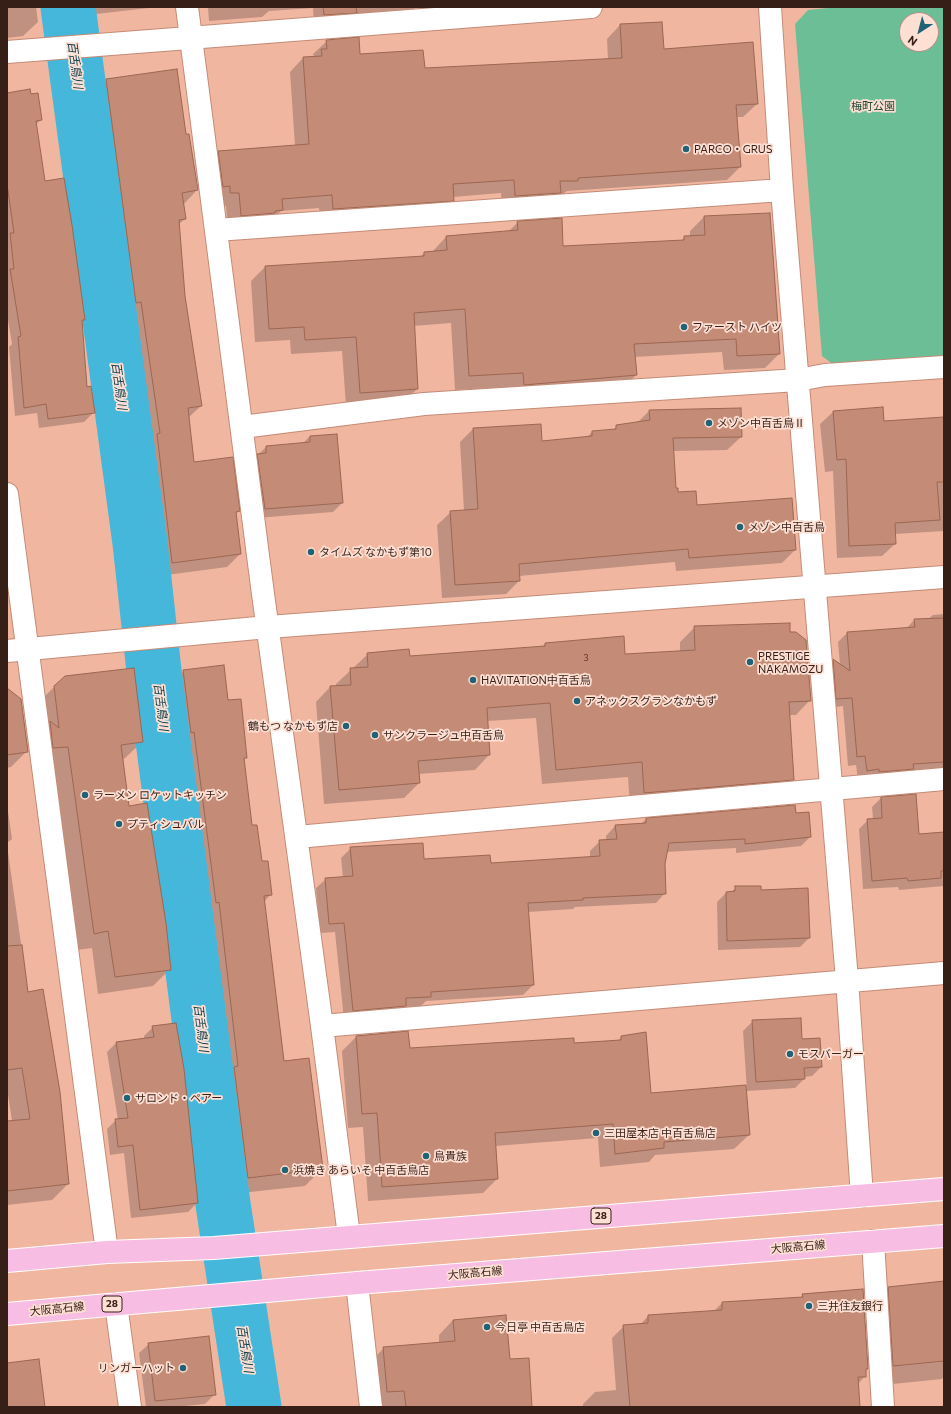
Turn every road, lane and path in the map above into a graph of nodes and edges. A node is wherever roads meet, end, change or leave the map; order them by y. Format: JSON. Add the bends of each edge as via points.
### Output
{"nodes":[{"id":1,"x":187,"y":7,"type":"edge"},
{"id":2,"x":591,"y":7,"type":"edge"},
{"id":3,"x":770,"y":7,"type":"edge"},
{"id":4,"x":191,"y":39,"type":"junction"},
{"id":5,"x":7,"y":52,"type":"edge"},
{"id":6,"x":782,"y":190,"type":"junction"},
{"id":7,"x":216,"y":230,"type":"junction"},
{"id":8,"x":944,"y":367,"type":"edge"},
{"id":9,"x":798,"y":380,"type":"junction"},
{"id":10,"x":242,"y":427,"type":"junction"},
{"id":11,"x":7,"y":494,"type":"edge"},
{"id":12,"x":944,"y":578,"type":"edge"},
{"id":13,"x":816,"y":588,"type":"junction"},
{"id":14,"x":268,"y":627,"type":"junction"},
{"id":15,"x":18,"y":650,"type":"edge"},
{"id":16,"x":944,"y":779,"type":"edge"},
{"id":17,"x":831,"y":790,"type":"junction"},
{"id":18,"x":297,"y":838,"type":"junction"},
{"id":19,"x":944,"y":973,"type":"edge"},
{"id":20,"x":847,"y":980,"type":"junction"},
{"id":21,"x":322,"y":1026,"type":"junction"},
{"id":22,"x":944,"y":1189,"type":"edge"},
{"id":23,"x":862,"y":1196,"type":"junction"},
{"id":24,"x":349,"y":1236,"type":"junction"},
{"id":25,"x":944,"y":1236,"type":"edge"},
{"id":26,"x":874,"y":1241,"type":"junction"},
{"id":27,"x":107,"y":1252,"type":"junction"},
{"id":28,"x":7,"y":1262,"type":"edge"},
{"id":29,"x":357,"y":1283,"type":"junction"},
{"id":30,"x":116,"y":1304,"type":"junction"},
{"id":31,"x":7,"y":1314,"type":"edge"},
{"id":32,"x":130,"y":1407,"type":"edge"},
{"id":33,"x":371,"y":1407,"type":"edge"},
{"id":34,"x":883,"y":1407,"type":"edge"}],
"edges":[{"from":1,"to":4,"type":"street"},
{"from":2,"to":4,"type":"street"},
{"from":3,"to":6,"type":"street"},
{"from":4,"to":5,"type":"street"},
{"from":4,"to":7,"type":"street"},
{"from":6,"to":7,"type":"street"},
{"from":6,"to":9,"type":"street"},
{"from":7,"to":10,"type":"street"},
{"from":8,"to":9,"type":"street","via":[[825,375]]},
{"from":9,"to":10,"type":"street","via":[[424,404]]},
{"from":9,"to":13,"type":"street"},
{"from":10,"to":14,"type":"street"},
{"from":11,"to":15,"type":"street"},
{"from":12,"to":13,"type":"street"},
{"from":13,"to":14,"type":"street"},
{"from":13,"to":17,"type":"street"},
{"from":14,"to":15,"type":"street"},
{"from":14,"to":18,"type":"street"},
{"from":15,"to":27,"type":"street"},
{"from":16,"to":17,"type":"street"},
{"from":17,"to":18,"type":"street"},
{"from":17,"to":20,"type":"street"},
{"from":18,"to":21,"type":"street"},
{"from":19,"to":20,"type":"street"},
{"from":20,"to":21,"type":"street"},
{"from":20,"to":23,"type":"street"},
{"from":21,"to":24,"type":"street"},
{"from":22,"to":23,"type":"main road","number":"28"},
{"from":23,"to":24,"type":"main road","number":"28"},
{"from":24,"to":27,"type":"main road","number":"28","via":[[214,1248]]},
{"from":25,"to":26,"type":"main road","name":"大阪高石線","number":"28"},
{"from":26,"to":29,"type":"main road","name":"大阪高石線","number":"28"},
{"from":26,"to":34,"type":"street"},
{"from":27,"to":28,"type":"main road","number":"28"},
{"from":29,"to":30,"type":"main road","name":"大阪高石線","number":"28"},
{"from":29,"to":33,"type":"street"},
{"from":30,"to":31,"type":"main road","name":"大阪高石線","number":"28"},
{"from":30,"to":32,"type":"street"}]}
